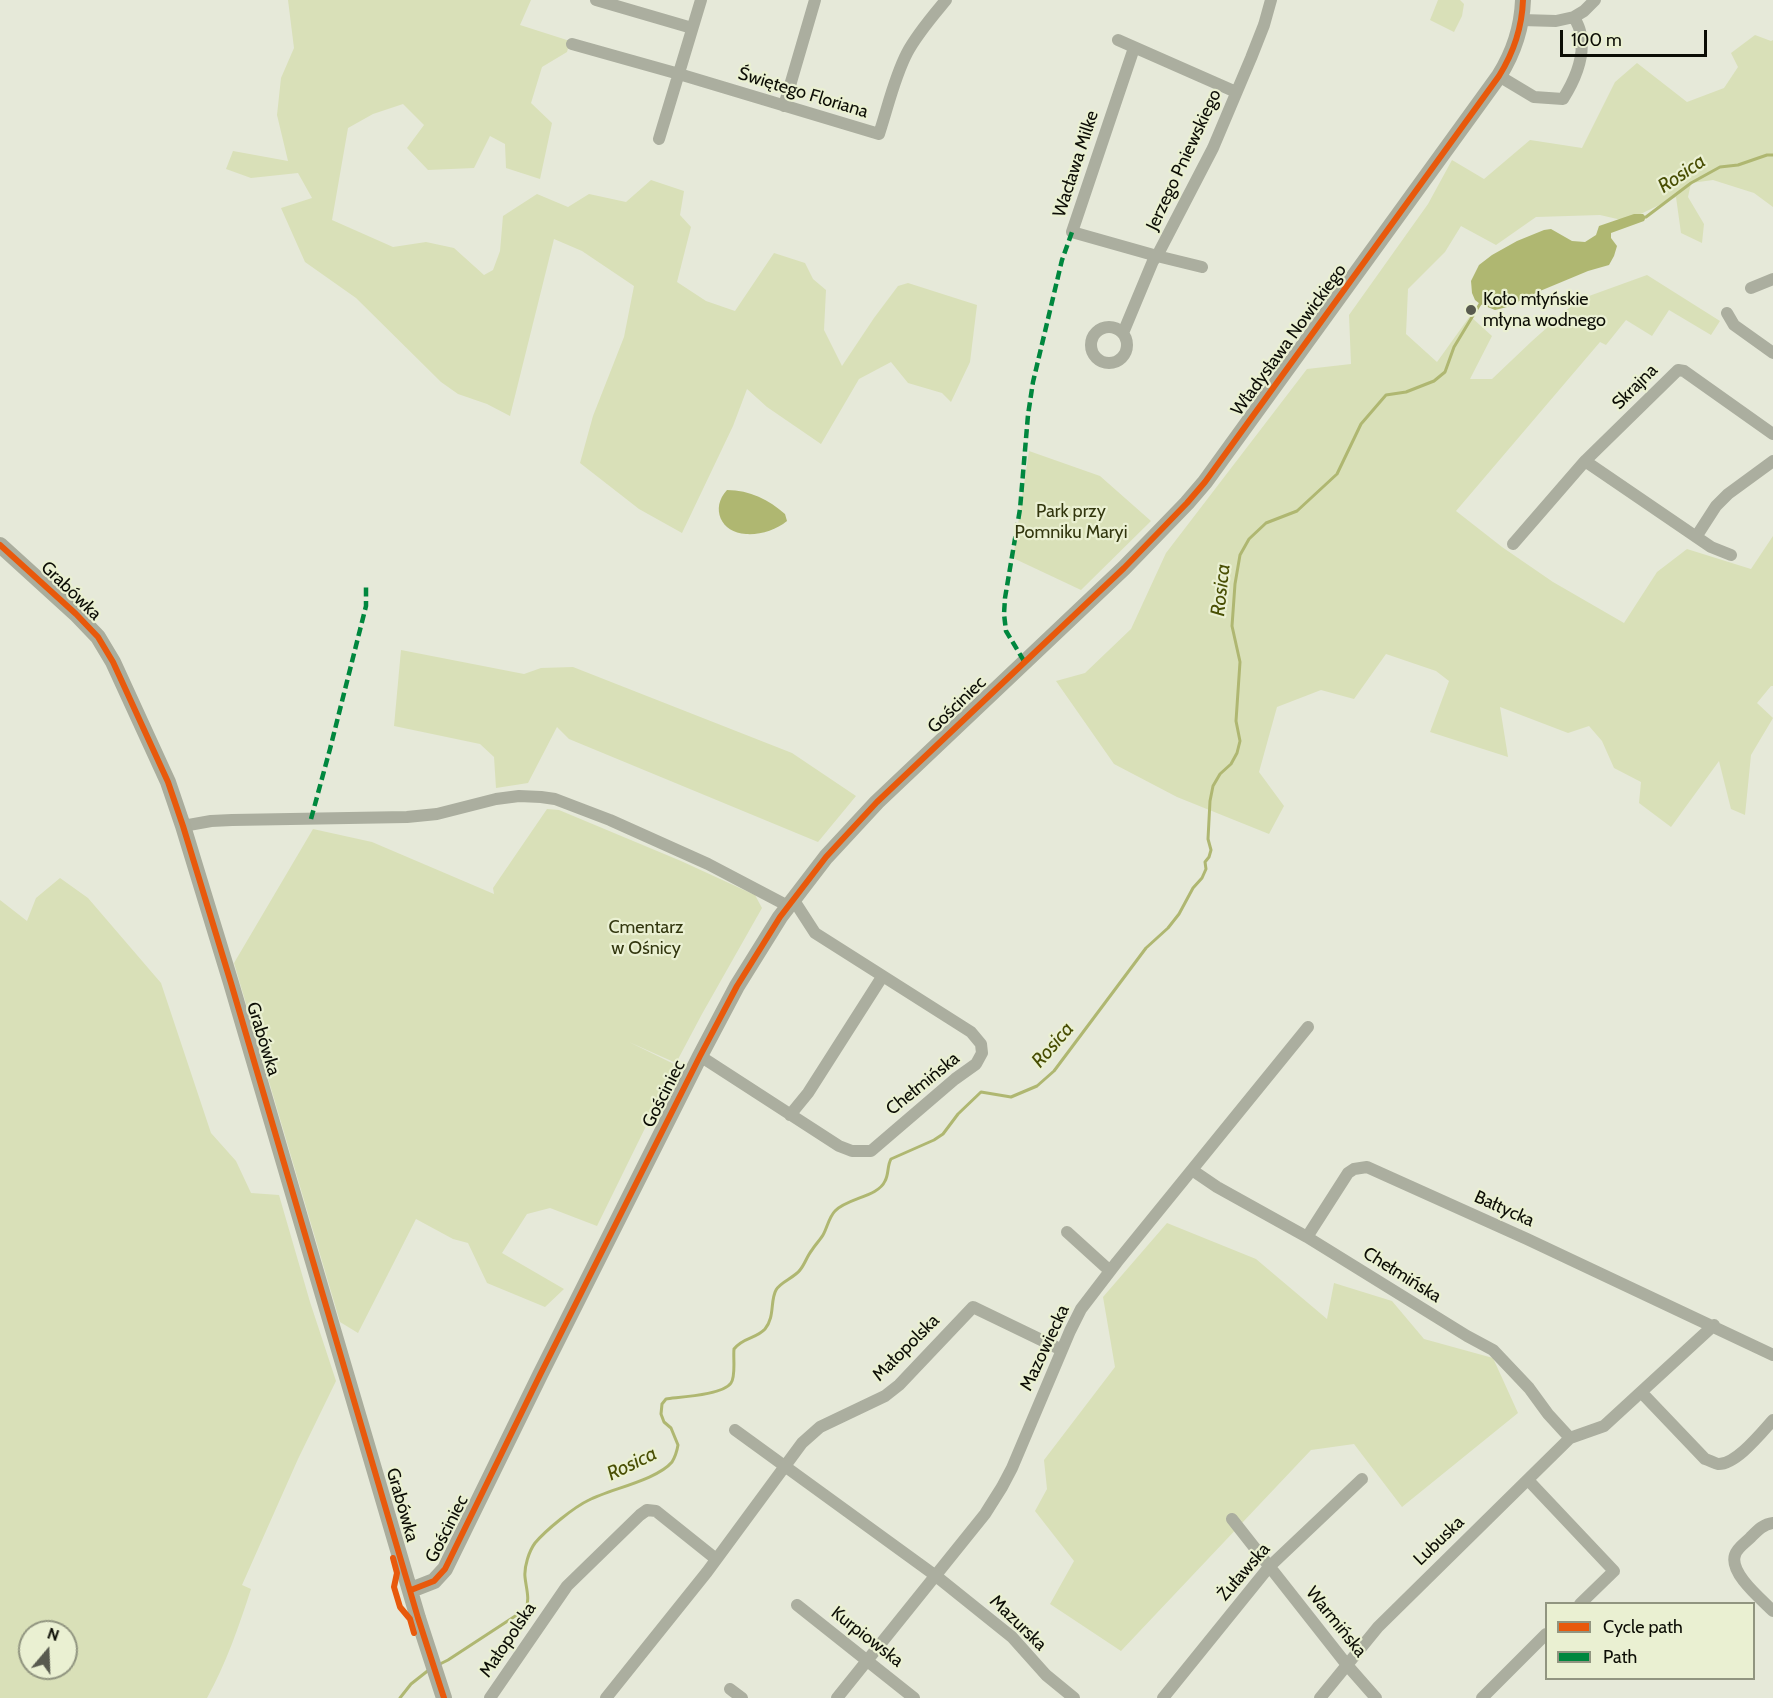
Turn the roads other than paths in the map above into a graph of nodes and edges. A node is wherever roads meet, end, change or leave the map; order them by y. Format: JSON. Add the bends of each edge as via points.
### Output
{"nodes":[{"id":1,"x":596,"y":0,"type":"edge"},
{"id":2,"x":701,"y":0,"type":"edge"},
{"id":3,"x":815,"y":0,"type":"edge"},
{"id":4,"x":946,"y":0,"type":"edge"},
{"id":5,"x":1271,"y":0,"type":"edge"},
{"id":6,"x":1523,"y":0,"type":"edge"},
{"id":7,"x":1595,"y":0,"type":"edge"},
{"id":8,"x":1574,"y":17,"type":"junction"},
{"id":9,"x":1522,"y":20,"type":"junction"},
{"id":10,"x":692,"y":28,"type":"junction"},
{"id":11,"x":1118,"y":40,"type":"dead end"},
{"id":12,"x":572,"y":44,"type":"dead end"},
{"id":13,"x":1134,"y":48,"type":"junction"},
{"id":14,"x":678,"y":74,"type":"junction"},
{"id":15,"x":1499,"y":76,"type":"junction"},
{"id":16,"x":1236,"y":92,"type":"junction"},
{"id":17,"x":784,"y":106,"type":"junction"},
{"id":18,"x":659,"y":139,"type":"dead end"},
{"id":19,"x":1157,"y":256,"type":"junction"},
{"id":20,"x":1202,"y":267,"type":"dead end"},
{"id":21,"x":1773,"y":279,"type":"edge"},
{"id":22,"x":1751,"y":288,"type":"dead end"},
{"id":23,"x":1727,"y":313,"type":"dead end"},
{"id":24,"x":1123,"y":333,"type":"dead end"},
{"id":25,"x":1773,"y":354,"type":"edge"},
{"id":26,"x":1773,"y":434,"type":"edge"},
{"id":27,"x":1586,"y":461,"type":"junction"},
{"id":28,"x":1773,"y":461,"type":"edge"},
{"id":29,"x":1696,"y":537,"type":"junction"},
{"id":30,"x":0,"y":544,"type":"edge"},
{"id":31,"x":1513,"y":544,"type":"dead end"},
{"id":32,"x":1731,"y":555,"type":"dead end"},
{"id":33,"x":1024,"y":661,"type":"joint"},
{"id":34,"x":183,"y":826,"type":"junction"},
{"id":35,"x":790,"y":902,"type":"junction"},
{"id":36,"x":882,"y":977,"type":"junction"},
{"id":37,"x":1308,"y":1028,"type":"dead end"},
{"id":38,"x":700,"y":1056,"type":"junction"},
{"id":39,"x":790,"y":1115,"type":"junction"},
{"id":40,"x":1192,"y":1170,"type":"junction"},
{"id":41,"x":1067,"y":1232,"type":"dead end"},
{"id":42,"x":1307,"y":1237,"type":"junction"},
{"id":43,"x":1110,"y":1271,"type":"junction"},
{"id":44,"x":1714,"y":1325,"type":"junction"},
{"id":45,"x":1062,"y":1350,"type":"junction"},
{"id":46,"x":1773,"y":1355,"type":"edge"},
{"id":47,"x":1642,"y":1393,"type":"junction"},
{"id":48,"x":1773,"y":1420,"type":"edge"},
{"id":49,"x":735,"y":1430,"type":"dead end"},
{"id":50,"x":1570,"y":1438,"type":"junction"},
{"id":51,"x":784,"y":1466,"type":"junction"},
{"id":52,"x":1362,"y":1479,"type":"dead end"},
{"id":53,"x":1528,"y":1480,"type":"junction"},
{"id":54,"x":1232,"y":1519,"type":"dead end"},
{"id":55,"x":1773,"y":1523,"type":"edge"},
{"id":56,"x":717,"y":1559,"type":"junction"},
{"id":57,"x":1269,"y":1567,"type":"junction"},
{"id":58,"x":936,"y":1576,"type":"junction"},
{"id":59,"x":411,"y":1590,"type":"junction"},
{"id":60,"x":1582,"y":1602,"type":"edge"},
{"id":61,"x":797,"y":1605,"type":"dead end"},
{"id":62,"x":1773,"y":1611,"type":"edge"},
{"id":63,"x":1545,"y":1635,"type":"edge"},
{"id":64,"x":867,"y":1660,"type":"junction"},
{"id":65,"x":1347,"y":1665,"type":"junction"},
{"id":66,"x":730,"y":1689,"type":"dead end"},
{"id":67,"x":441,"y":1690,"type":"edge"},
{"id":68,"x":490,"y":1698,"type":"edge"},
{"id":69,"x":606,"y":1698,"type":"edge"},
{"id":70,"x":742,"y":1698,"type":"edge"},
{"id":71,"x":837,"y":1698,"type":"edge"},
{"id":72,"x":914,"y":1698,"type":"edge"},
{"id":73,"x":1074,"y":1698,"type":"edge"},
{"id":74,"x":1163,"y":1698,"type":"edge"},
{"id":75,"x":1320,"y":1698,"type":"edge"},
{"id":76,"x":1376,"y":1698,"type":"edge"},
{"id":77,"x":1482,"y":1698,"type":"edge"}],
"edges":[{"from":1,"to":10,"type":"street"},
{"from":2,"to":10,"type":"street"},
{"from":3,"to":17,"type":"street"},
{"from":4,"to":17,"type":"street","name":"Świętego Floriana","via":[[907,53],[879,134]]},
{"from":5,"to":16,"type":"street","name":"Jerzego Pniewskiego"},
{"from":6,"to":9,"type":"street","name":"Władysława Nowickiego"},
{"from":7,"to":8,"type":"street"},
{"from":8,"to":9,"type":"street"},
{"from":8,"to":15,"type":"street","via":[[1580,31],[1580,51],[1573,83],[1563,99],[1534,97]]},
{"from":9,"to":15,"type":"street","name":"Władysława Nowickiego","via":[[1514,49]]},
{"from":10,"to":14,"type":"street"},
{"from":11,"to":13,"type":"street"},
{"from":12,"to":14,"type":"street","name":"Świętego Floriana"},
{"from":13,"to":16,"type":"street"},
{"from":13,"to":19,"type":"street","name":"Wacława Milke","via":[[1072,232]]},
{"from":14,"to":17,"type":"street","name":"Świętego Floriana"},
{"from":14,"to":18,"type":"street"},
{"from":15,"to":33,"type":"street","name":"Władysława Nowickiego","via":[[1205,482],[1124,568]]},
{"from":16,"to":19,"type":"street","name":"Jerzego Pniewskiego"},
{"from":19,"to":20,"type":"street","name":"Wacława Milke"},
{"from":19,"to":24,"type":"street","name":"Jerzego Pniewskiego"},
{"from":21,"to":22,"type":"street"},
{"from":23,"to":25,"type":"street","via":[[1734,325]]},
{"from":26,"to":27,"type":"street","name":"Skrajna","via":[[1678,370]]},
{"from":27,"to":29,"type":"street"},
{"from":27,"to":31,"type":"street","name":"Skrajna"},
{"from":28,"to":29,"type":"street","via":[[1728,494]]},
{"from":29,"to":32,"type":"street"},
{"from":30,"to":34,"type":"street","name":"Grabówka","via":[[98,637],[168,782]]},
{"from":33,"to":35,"type":"street","name":"Gościniec","via":[[877,802]]},
{"from":34,"to":35,"type":"street","via":[[232,820],[418,816],[496,799],[541,796],[610,820]]},
{"from":34,"to":59,"type":"street","name":"Grabówka"},
{"from":35,"to":36,"type":"street","name":"Chełmińska","via":[[815,933]]},
{"from":35,"to":38,"type":"street","name":"Gościniec","via":[[737,986]]},
{"from":36,"to":39,"type":"street"},
{"from":36,"to":39,"type":"street","name":"Chełmińska","via":[[971,1032],[981,1044],[982,1053],[976,1064],[871,1151],[839,1146]]},
{"from":37,"to":40,"type":"street","name":"Mazowiecka"},
{"from":38,"to":39,"type":"street","name":"Chełmińska"},
{"from":38,"to":59,"type":"street","name":"Gościniec","via":[[445,1569],[434,1581]]},
{"from":40,"to":42,"type":"street","name":"Chełmińska"},
{"from":40,"to":43,"type":"street","name":"Mazowiecka"},
{"from":41,"to":43,"type":"street"},
{"from":42,"to":44,"type":"street","name":"Bałtycka","via":[[1348,1173],[1367,1167]]},
{"from":42,"to":50,"type":"street","name":"Chełmińska","via":[[1493,1350]]},
{"from":43,"to":45,"type":"street","name":"Mazowiecka","via":[[1081,1309]]},
{"from":44,"to":46,"type":"street","name":"Bałtycka"},
{"from":44,"to":47,"type":"street"},
{"from":45,"to":51,"type":"street","name":"Małopolska","via":[[973,1306],[899,1385],[885,1396],[820,1427]]},
{"from":45,"to":58,"type":"street","name":"Mazowiecka","via":[[1002,1487]]},
{"from":47,"to":48,"type":"street","via":[[1705,1458],[1717,1464],[1732,1460]]},
{"from":47,"to":50,"type":"street","via":[[1604,1426]]},
{"from":49,"to":51,"type":"street"},
{"from":50,"to":53,"type":"street","name":"Lubuska"},
{"from":51,"to":56,"type":"street","name":"Małopolska"},
{"from":51,"to":58,"type":"street"},
{"from":52,"to":57,"type":"street","name":"Żuławska"},
{"from":53,"to":60,"type":"street","via":[[1614,1571]]},
{"from":53,"to":65,"type":"street","name":"Lubuska","via":[[1402,1602]]},
{"from":54,"to":57,"type":"street","name":"Warmińska"},
{"from":55,"to":62,"type":"street","via":[[1764,1525],[1737,1549],[1734,1564]]},
{"from":56,"to":68,"type":"street","name":"Małopolska","via":[[656,1511],[647,1510],[567,1586]]},
{"from":56,"to":69,"type":"street","name":"Małopolska"},
{"from":57,"to":65,"type":"street","name":"Warmińska"},
{"from":57,"to":74,"type":"street","name":"Żuławska"},
{"from":58,"to":64,"type":"street","name":"Mazowiecka"},
{"from":58,"to":73,"type":"street","name":"Mazurska","via":[[1012,1637],[1035,1665]]},
{"from":59,"to":67,"type":"street","name":"Grabówka"},
{"from":61,"to":64,"type":"street","name":"Kurpiowska"},
{"from":63,"to":77,"type":"street"},
{"from":64,"to":71,"type":"street","name":"Mazowiecka"},
{"from":64,"to":72,"type":"street","name":"Kurpiowska"},
{"from":65,"to":75,"type":"street","name":"Lubuska"},
{"from":65,"to":76,"type":"street","name":"Warmińska"},
{"from":66,"to":70,"type":"street"}]}
